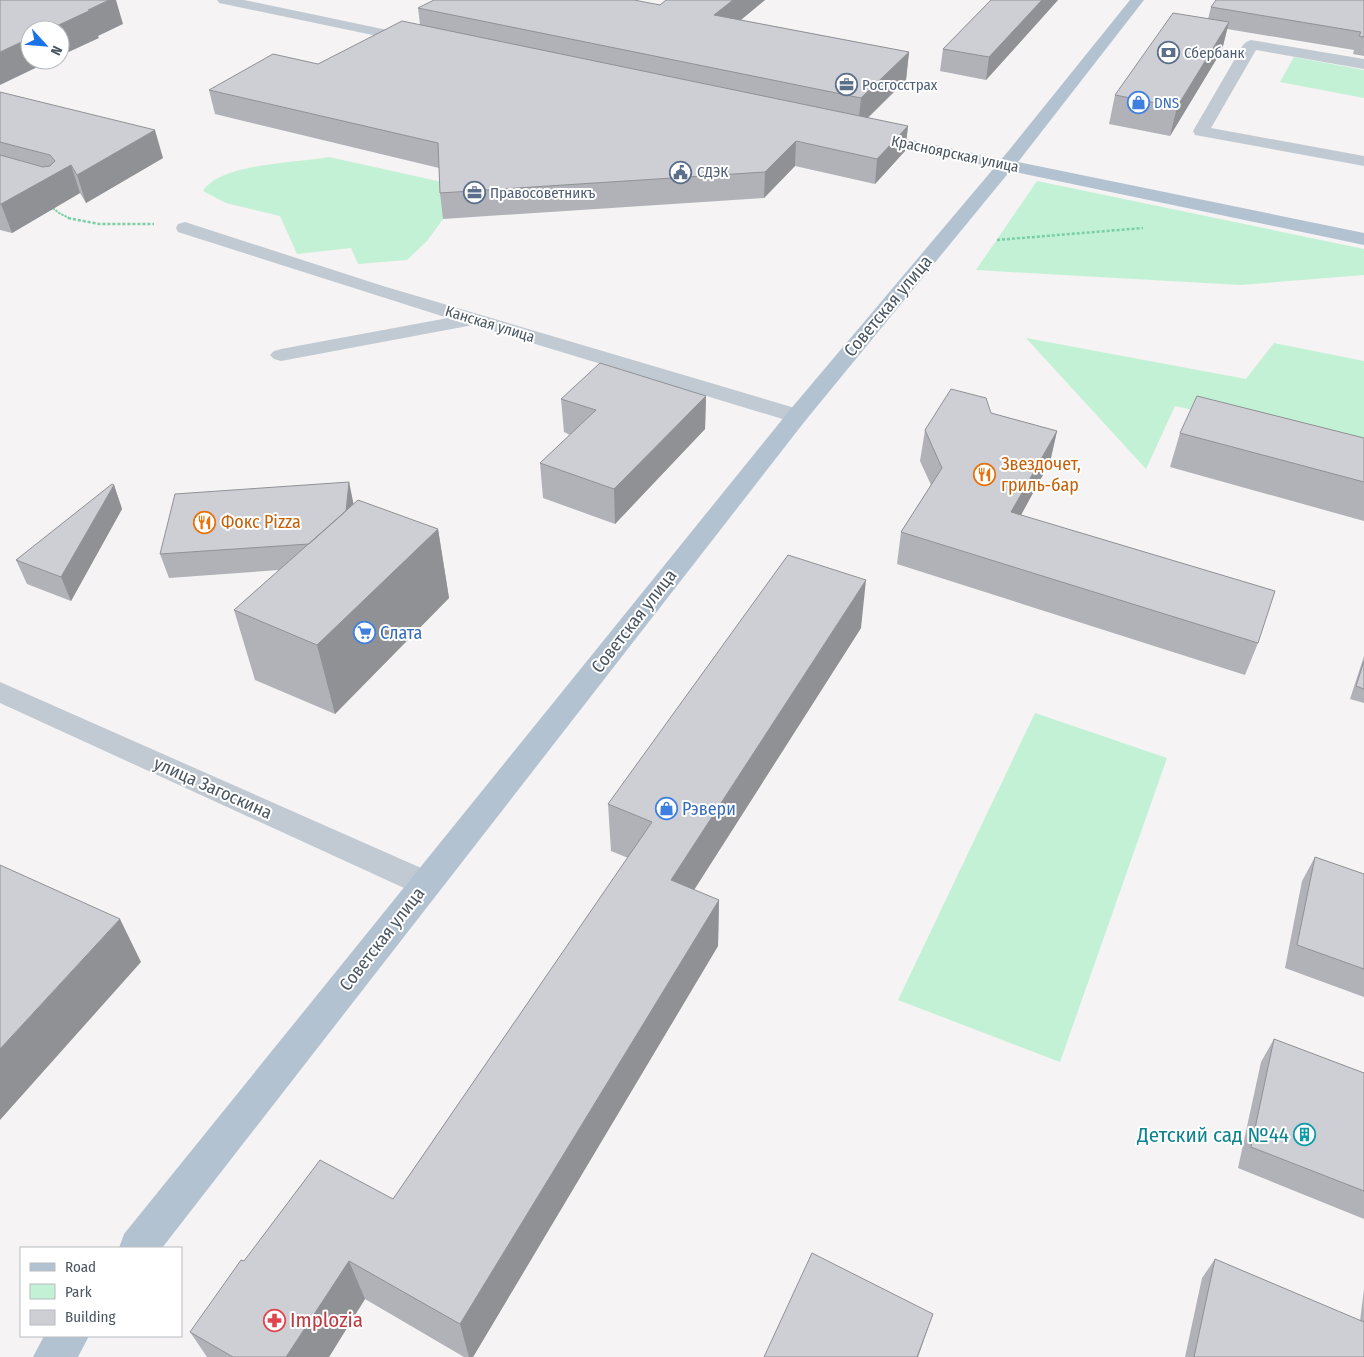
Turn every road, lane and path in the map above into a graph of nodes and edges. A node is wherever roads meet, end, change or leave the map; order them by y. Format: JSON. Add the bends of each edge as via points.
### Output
{"nodes":[{"id":1,"x":224,"y":0,"type":"edge"},
{"id":2,"x":1137,"y":0,"type":"edge"},
{"id":3,"x":434,"y":44,"type":"edge"},
{"id":4,"x":1364,"y":64,"type":"edge"},
{"id":5,"x":857,"y":133,"type":"edge"},
{"id":6,"x":1364,"y":161,"type":"edge"},
{"id":7,"x":1006,"y":165,"type":"junction"},
{"id":8,"x":46,"y":202,"type":"edge"},
{"id":9,"x":185,"y":228,"type":"joint"},
{"id":10,"x":1146,"y":228,"type":"dead end"},
{"id":11,"x":1364,"y":239,"type":"edge"},
{"id":12,"x":997,"y":240,"type":"dead end"},
{"id":13,"x":474,"y":319,"type":"junction"},
{"id":14,"x":281,"y":355,"type":"dead end"},
{"id":15,"x":797,"y":416,"type":"junction"},
{"id":16,"x":0,"y":692,"type":"edge"},
{"id":17,"x":426,"y":884,"type":"junction"},
{"id":18,"x":139,"y":1247,"type":"edge"},
{"id":19,"x":68,"y":1337,"type":"edge"},
{"id":20,"x":53,"y":1357,"type":"edge"}],
"edges":[{"from":1,"to":3,"type":"street"},
{"from":2,"to":7,"type":"main road","name":"Советская улица"},
{"from":4,"to":6,"type":"street","via":[[1251,45],[1201,131]]},
{"from":5,"to":7,"type":"street","name":"Красноярская улица"},
{"from":7,"to":11,"type":"main road","name":"Красноярская улица"},
{"from":7,"to":15,"type":"main road","name":"Советская улица"},
{"from":8,"to":9,"type":"path","via":[[56,214],[93,224],[134,226],[164,223]]},
{"from":9,"to":13,"type":"street","name":"Канская улица"},
{"from":10,"to":12,"type":"path"},
{"from":13,"to":14,"type":"street"},
{"from":13,"to":15,"type":"street","name":"Канская улица"},
{"from":15,"to":17,"type":"main road","name":"Советская улица"},
{"from":16,"to":17,"type":"street","name":"улица Загоскина"},
{"from":17,"to":18,"type":"main road","name":"Советская улица"},
{"from":19,"to":20,"type":"main road"}]}
